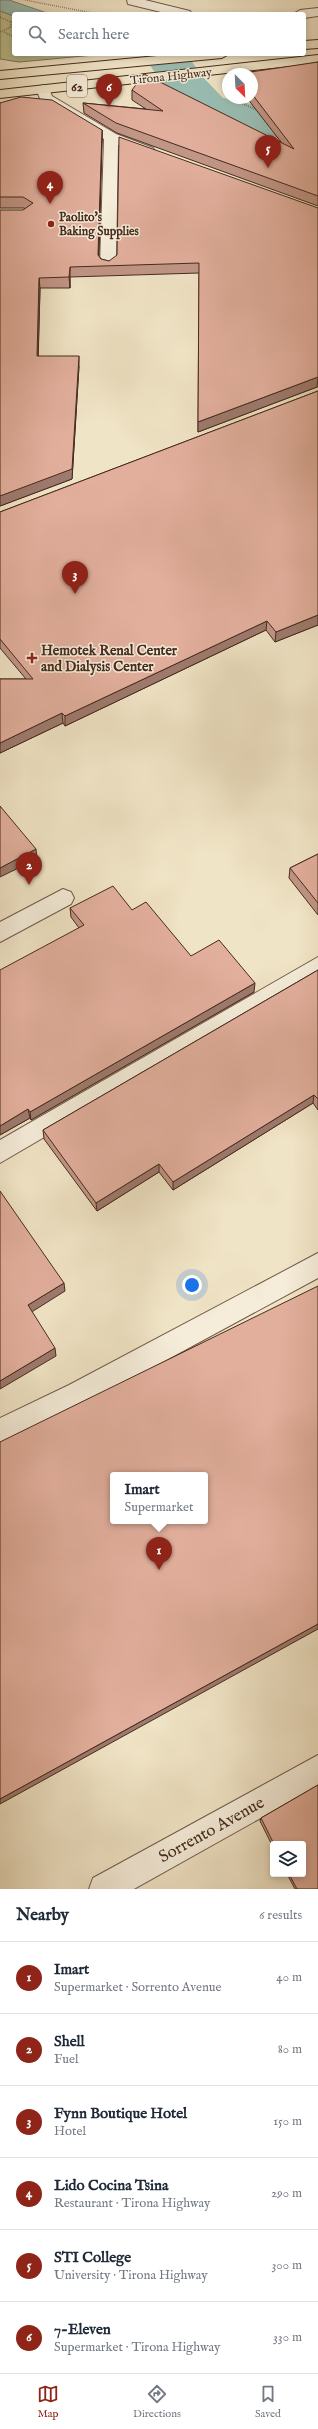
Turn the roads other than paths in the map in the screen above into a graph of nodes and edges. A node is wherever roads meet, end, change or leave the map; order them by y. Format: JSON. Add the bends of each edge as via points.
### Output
{"nodes":[{"id":1,"x":192,"y":0,"type":"edge"},
{"id":2,"x":132,"y":1,"type":"dead end"},
{"id":3,"x":177,"y":12,"type":"edge"},
{"id":4,"x":182,"y":12,"type":"edge"},
{"id":5,"x":318,"y":12,"type":"edge"},
{"id":6,"x":306,"y":13,"type":"edge"},
{"id":7,"x":318,"y":44,"type":"edge"},
{"id":8,"x":306,"y":45,"type":"edge"},
{"id":9,"x":199,"y":56,"type":"edge"},
{"id":10,"x":318,"y":59,"type":"edge"},
{"id":11,"x":0,"y":75,"type":"edge"},
{"id":12,"x":43,"y":89,"type":"junction"},
{"id":13,"x":0,"y":94,"type":"edge"},
{"id":14,"x":111,"y":137,"type":"junction"},
{"id":15,"x":163,"y":156,"type":"edge"},
{"id":16,"x":108,"y":264,"type":"edge"},
{"id":17,"x":64,"y":898,"type":"dead end"},
{"id":18,"x":0,"y":933,"type":"edge"},
{"id":19,"x":318,"y":966,"type":"edge"},
{"id":20,"x":0,"y":1152,"type":"edge"},
{"id":21,"x":318,"y":1265,"type":"edge"},
{"id":22,"x":0,"y":1432,"type":"edge"},
{"id":23,"x":318,"y":1770,"type":"edge"},
{"id":24,"x":104,"y":1889,"type":"edge"}],
"edges":[{"from":1,"to":4,"type":"street"},
{"from":2,"to":3,"type":"street"},
{"from":5,"to":6,"type":"street"},
{"from":7,"to":8,"type":"main road"},
{"from":9,"to":11,"type":"main road","name":"Tirona Highway","number":"62"},
{"from":10,"to":12,"type":"main road","name":"Tirona Highway","number":"62"},
{"from":12,"to":13,"type":"main road","name":"Tirona Highway","number":"62"},
{"from":12,"to":14,"type":"street","via":[[46,98]]},
{"from":14,"to":15,"type":"street"},
{"from":14,"to":16,"type":"street"},
{"from":17,"to":18,"type":"street"},
{"from":19,"to":20,"type":"street"},
{"from":21,"to":22,"type":"street","via":[[78,1394]]},
{"from":23,"to":24,"type":"street","name":"Sorrento Avenue"}]}
